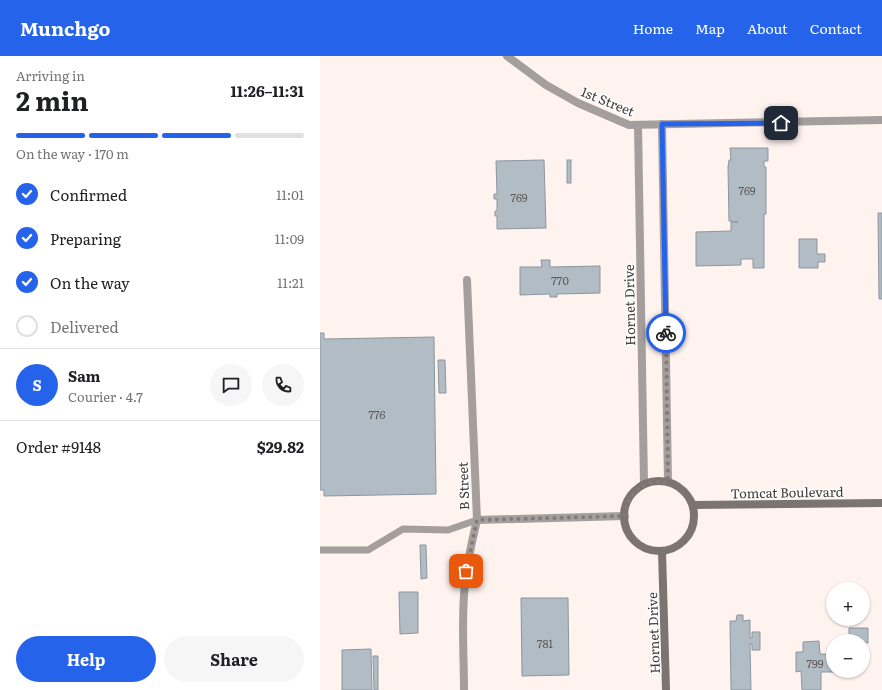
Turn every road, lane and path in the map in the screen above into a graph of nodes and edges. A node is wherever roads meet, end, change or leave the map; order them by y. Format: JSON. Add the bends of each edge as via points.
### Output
{"nodes":[{"id":1,"x":506,"y":56,"type":"edge"},
{"id":2,"x":882,"y":120,"type":"edge"},
{"id":3,"x":662,"y":124,"type":"junction"},
{"id":4,"x":638,"y":125,"type":"junction"},
{"id":5,"x":467,"y":280,"type":"dead end"},
{"id":6,"x":668,"y":482,"type":"junction"},
{"id":7,"x":644,"y":484,"type":"junction"},
{"id":8,"x":882,"y":503,"type":"edge"},
{"id":9,"x":693,"y":505,"type":"junction"},
{"id":10,"x":625,"y":516,"type":"junction"},
{"id":11,"x":477,"y":520,"type":"junction"},
{"id":12,"x":320,"y":550,"type":"edge"},
{"id":13,"x":662,"y":551,"type":"junction"},
{"id":14,"x":464,"y":690,"type":"edge"},
{"id":15,"x":666,"y":690,"type":"edge"}],
"edges":[{"from":1,"to":4,"type":"street","name":"1st Street","via":[[546,85],[578,103],[629,125]]},
{"from":2,"to":3,"type":"street","name":"1st Street"},
{"from":3,"to":4,"type":"street","name":"1st Street"},
{"from":3,"to":6,"type":"street"},
{"from":4,"to":7,"type":"street","name":"Hornet Drive"},
{"from":5,"to":11,"type":"street","name":"B Street"},
{"from":6,"to":7,"type":"main road"},
{"from":6,"to":9,"type":"main road","via":[[684,490]]},
{"from":7,"to":10,"type":"main road","via":[[630,497]]},
{"from":8,"to":9,"type":"main road","name":"Tomcat Boulevard"},
{"from":9,"to":13,"type":"main road","via":[[693,526],[688,536],[681,543]]},
{"from":10,"to":11,"type":"street"},
{"from":10,"to":13,"type":"main road","via":[[629,532],[640,545],[650,550]]},
{"from":11,"to":12,"type":"lane","via":[[448,530],[404,529],[368,550]]},
{"from":11,"to":14,"type":"street","name":"B Street","via":[[468,559],[463,610]]},
{"from":13,"to":15,"type":"main road","name":"Hornet Drive"}]}
